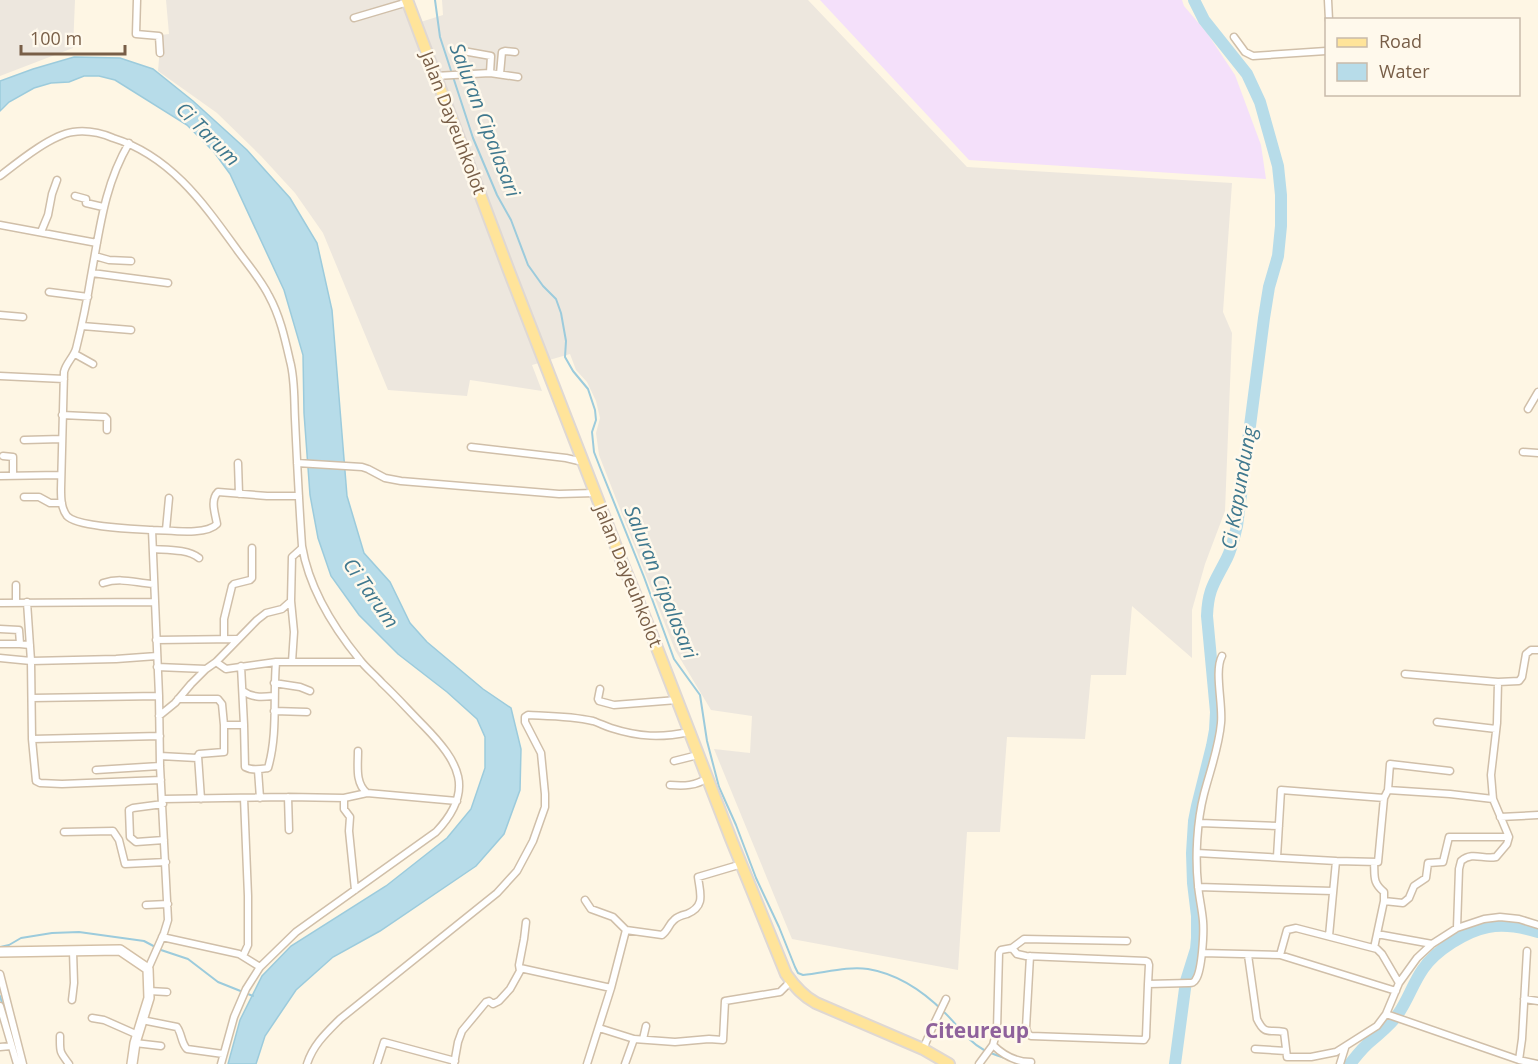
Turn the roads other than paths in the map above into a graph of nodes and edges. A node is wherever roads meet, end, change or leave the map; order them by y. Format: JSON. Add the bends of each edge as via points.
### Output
{"nodes":[{"id":1,"x":137,"y":0,"type":"edge"},
{"id":2,"x":1328,"y":0,"type":"edge"},
{"id":3,"x":408,"y":1,"type":"edge"},
{"id":4,"x":354,"y":18,"type":"dead end"},
{"id":5,"x":1329,"y":18,"type":"edge"},
{"id":6,"x":1234,"y":37,"type":"dead end"},
{"id":7,"x":464,"y":51,"type":"dead end"},
{"id":8,"x":1325,"y":51,"type":"edge"},
{"id":9,"x":515,"y":52,"type":"dead end"},
{"id":10,"x":160,"y":53,"type":"dead end"},
{"id":11,"x":490,"y":73,"type":"junction"},
{"id":12,"x":500,"y":74,"type":"junction"},
{"id":13,"x":435,"y":76,"type":"junction"},
{"id":14,"x":518,"y":77,"type":"dead end"},
{"id":15,"x":129,"y":143,"type":"junction"},
{"id":16,"x":0,"y":176,"type":"edge"},
{"id":17,"x":57,"y":180,"type":"dead end"},
{"id":18,"x":75,"y":196,"type":"dead end"},
{"id":19,"x":104,"y":207,"type":"junction"},
{"id":20,"x":0,"y":225,"type":"edge"},
{"id":21,"x":41,"y":232,"type":"junction"},
{"id":22,"x":97,"y":243,"type":"junction"},
{"id":23,"x":95,"y":256,"type":"junction"},
{"id":24,"x":131,"y":261,"type":"dead end"},
{"id":25,"x":92,"y":273,"type":"junction"},
{"id":26,"x":168,"y":283,"type":"dead end"},
{"id":27,"x":49,"y":292,"type":"dead end"},
{"id":28,"x":88,"y":297,"type":"junction"},
{"id":29,"x":0,"y":315,"type":"edge"},
{"id":30,"x":23,"y":317,"type":"dead end"},
{"id":31,"x":81,"y":326,"type":"junction"},
{"id":32,"x":131,"y":330,"type":"dead end"},
{"id":33,"x":75,"y":354,"type":"junction"},
{"id":34,"x":93,"y":364,"type":"dead end"},
{"id":35,"x":0,"y":376,"type":"edge"},
{"id":36,"x":64,"y":379,"type":"junction"},
{"id":37,"x":1538,"y":392,"type":"edge"},
{"id":38,"x":1528,"y":409,"type":"dead end"},
{"id":39,"x":62,"y":415,"type":"junction"},
{"id":40,"x":107,"y":430,"type":"dead end"},
{"id":41,"x":62,"y":439,"type":"junction"},
{"id":42,"x":24,"y":440,"type":"dead end"},
{"id":43,"x":471,"y":447,"type":"dead end"},
{"id":44,"x":1523,"y":452,"type":"dead end"},
{"id":45,"x":1538,"y":453,"type":"edge"},
{"id":46,"x":3,"y":456,"type":"dead end"},
{"id":47,"x":583,"y":462,"type":"junction"},
{"id":48,"x":238,"y":463,"type":"dead end"},
{"id":49,"x":297,"y":463,"type":"junction"},
{"id":50,"x":13,"y":475,"type":"junction"},
{"id":51,"x":61,"y":475,"type":"junction"},
{"id":52,"x":0,"y":476,"type":"edge"},
{"id":53,"x":595,"y":493,"type":"junction"},
{"id":54,"x":239,"y":494,"type":"junction"},
{"id":55,"x":24,"y":496,"type":"dead end"},
{"id":56,"x":299,"y":496,"type":"junction"},
{"id":57,"x":169,"y":498,"type":"dead end"},
{"id":58,"x":62,"y":503,"type":"junction"},
{"id":59,"x":152,"y":530,"type":"junction"},
{"id":60,"x":166,"y":530,"type":"junction"},
{"id":61,"x":252,"y":548,"type":"dead end"},
{"id":62,"x":302,"y":548,"type":"junction"},
{"id":63,"x":153,"y":549,"type":"junction"},
{"id":64,"x":199,"y":558,"type":"dead end"},
{"id":65,"x":103,"y":583,"type":"dead end"},
{"id":66,"x":154,"y":584,"type":"junction"},
{"id":67,"x":16,"y":585,"type":"dead end"},
{"id":68,"x":291,"y":601,"type":"junction"},
{"id":69,"x":27,"y":602,"type":"junction"},
{"id":70,"x":155,"y":602,"type":"junction"},
{"id":71,"x":0,"y":603,"type":"edge"},
{"id":72,"x":16,"y":603,"type":"junction"},
{"id":73,"x":0,"y":629,"type":"edge"},
{"id":74,"x":224,"y":639,"type":"junction"},
{"id":75,"x":237,"y":639,"type":"junction"},
{"id":76,"x":156,"y":640,"type":"junction"},
{"id":77,"x":0,"y":644,"type":"edge"},
{"id":78,"x":20,"y":644,"type":"junction"},
{"id":79,"x":30,"y":645,"type":"junction"},
{"id":80,"x":1538,"y":650,"type":"edge"},
{"id":81,"x":1222,"y":656,"type":"dead end"},
{"id":82,"x":157,"y":657,"type":"junction"},
{"id":83,"x":0,"y":658,"type":"edge"},
{"id":84,"x":32,"y":661,"type":"junction"},
{"id":85,"x":216,"y":662,"type":"junction"},
{"id":86,"x":276,"y":662,"type":"junction"},
{"id":87,"x":292,"y":662,"type":"junction"},
{"id":88,"x":361,"y":662,"type":"junction"},
{"id":89,"x":241,"y":666,"type":"junction"},
{"id":90,"x":157,"y":667,"type":"junction"},
{"id":91,"x":206,"y":669,"type":"junction"},
{"id":92,"x":1405,"y":674,"type":"dead end"},
{"id":93,"x":1498,"y":682,"type":"junction"},
{"id":94,"x":274,"y":683,"type":"junction"},
{"id":95,"x":600,"y":689,"type":"dead end"},
{"id":96,"x":243,"y":691,"type":"junction"},
{"id":97,"x":310,"y":691,"type":"dead end"},
{"id":98,"x":159,"y":696,"type":"junction"},
{"id":99,"x":274,"y":696,"type":"junction"},
{"id":100,"x":32,"y":699,"type":"junction"},
{"id":101,"x":178,"y":699,"type":"junction"},
{"id":102,"x":677,"y":700,"type":"junction"},
{"id":103,"x":274,"y":711,"type":"junction"},
{"id":104,"x":307,"y":712,"type":"dead end"},
{"id":105,"x":159,"y":716,"type":"junction"},
{"id":106,"x":1437,"y":722,"type":"dead end"},
{"id":107,"x":244,"y":724,"type":"junction"},
{"id":108,"x":224,"y":725,"type":"junction"},
{"id":109,"x":1496,"y":729,"type":"junction"},
{"id":110,"x":690,"y":732,"type":"junction"},
{"id":111,"x":160,"y":736,"type":"junction"},
{"id":112,"x":32,"y":739,"type":"junction"},
{"id":113,"x":358,"y":752,"type":"dead end"},
{"id":114,"x":698,"y":755,"type":"junction"},
{"id":115,"x":160,"y":756,"type":"junction"},
{"id":116,"x":197,"y":758,"type":"junction"},
{"id":117,"x":674,"y":761,"type":"dead end"},
{"id":118,"x":160,"y":766,"type":"junction"},
{"id":119,"x":96,"y":770,"type":"dead end"},
{"id":120,"x":258,"y":770,"type":"junction"},
{"id":121,"x":1450,"y":771,"type":"dead end"},
{"id":122,"x":707,"y":778,"type":"junction"},
{"id":123,"x":161,"y":780,"type":"junction"},
{"id":124,"x":670,"y":785,"type":"dead end"},
{"id":125,"x":1388,"y":790,"type":"junction"},
{"id":126,"x":367,"y":793,"type":"junction"},
{"id":127,"x":288,"y":797,"type":"junction"},
{"id":128,"x":244,"y":798,"type":"junction"},
{"id":129,"x":260,"y":798,"type":"junction"},
{"id":130,"x":344,"y":798,"type":"junction"},
{"id":131,"x":1384,"y":798,"type":"junction"},
{"id":132,"x":201,"y":799,"type":"junction"},
{"id":133,"x":1493,"y":799,"type":"junction"},
{"id":134,"x":457,"y":801,"type":"junction"},
{"id":135,"x":163,"y":802,"type":"junction"},
{"id":136,"x":1538,"y":815,"type":"edge"},
{"id":137,"x":1500,"y":818,"type":"junction"},
{"id":138,"x":1200,"y":823,"type":"junction"},
{"id":139,"x":1279,"y":826,"type":"junction"},
{"id":140,"x":289,"y":830,"type":"dead end"},
{"id":141,"x":64,"y":832,"type":"dead end"},
{"id":142,"x":1509,"y":837,"type":"junction"},
{"id":143,"x":164,"y":840,"type":"junction"},
{"id":144,"x":1197,"y":853,"type":"junction"},
{"id":145,"x":1277,"y":857,"type":"junction"},
{"id":146,"x":1336,"y":861,"type":"junction"},
{"id":147,"x":166,"y":862,"type":"junction"},
{"id":148,"x":1374,"y":862,"type":"junction"},
{"id":149,"x":742,"y":864,"type":"junction"},
{"id":150,"x":1198,"y":887,"type":"junction"},
{"id":151,"x":355,"y":890,"type":"junction"},
{"id":152,"x":1333,"y":891,"type":"junction"},
{"id":153,"x":585,"y":900,"type":"dead end"},
{"id":154,"x":1384,"y":901,"type":"junction"},
{"id":155,"x":168,"y":904,"type":"junction"},
{"id":156,"x":146,"y":905,"type":"dead end"},
{"id":157,"x":526,"y":922,"type":"dead end"},
{"id":158,"x":1538,"y":925,"type":"edge"},
{"id":159,"x":1457,"y":928,"type":"junction"},
{"id":160,"x":626,"y":930,"type":"junction"},
{"id":161,"x":1377,"y":934,"type":"junction"},
{"id":162,"x":1329,"y":936,"type":"junction"},
{"id":163,"x":162,"y":937,"type":"junction"},
{"id":164,"x":1127,"y":941,"type":"dead end"},
{"id":165,"x":1432,"y":944,"type":"junction"},
{"id":166,"x":1012,"y":948,"type":"junction"},
{"id":167,"x":1374,"y":948,"type":"junction"},
{"id":168,"x":73,"y":951,"type":"junction"},
{"id":169,"x":1527,"y":951,"type":"dead end"},
{"id":170,"x":0,"y":952,"type":"edge"},
{"id":171,"x":1202,"y":953,"type":"junction"},
{"id":172,"x":1248,"y":955,"type":"junction"},
{"id":173,"x":1280,"y":955,"type":"junction"},
{"id":174,"x":243,"y":956,"type":"junction"},
{"id":175,"x":1030,"y":956,"type":"junction"},
{"id":176,"x":260,"y":967,"type":"junction"},
{"id":177,"x":520,"y":968,"type":"junction"},
{"id":178,"x":148,"y":969,"type":"junction"},
{"id":179,"x":0,"y":974,"type":"edge"},
{"id":180,"x":791,"y":981,"type":"junction"},
{"id":181,"x":1399,"y":983,"type":"junction"},
{"id":182,"x":1148,"y":984,"type":"junction"},
{"id":183,"x":611,"y":988,"type":"junction"},
{"id":184,"x":149,"y":991,"type":"junction"},
{"id":185,"x":1396,"y":991,"type":"junction"},
{"id":186,"x":167,"y":992,"type":"dead end"},
{"id":187,"x":946,"y":999,"type":"dead end"},
{"id":188,"x":1524,"y":999,"type":"junction"},
{"id":189,"x":72,"y":1000,"type":"dead end"},
{"id":190,"x":1538,"y":1001,"type":"edge"},
{"id":191,"x":0,"y":1006,"type":"edge"},
{"id":192,"x":1388,"y":1015,"type":"junction"},
{"id":193,"x":92,"y":1018,"type":"dead end"},
{"id":194,"x":142,"y":1020,"type":"junction"},
{"id":195,"x":646,"y":1026,"type":"dead end"},
{"id":196,"x":599,"y":1028,"type":"junction"},
{"id":197,"x":60,"y":1036,"type":"dead end"},
{"id":198,"x":136,"y":1039,"type":"junction"},
{"id":199,"x":634,"y":1039,"type":"junction"},
{"id":200,"x":643,"y":1039,"type":"junction"},
{"id":201,"x":11,"y":1046,"type":"junction"},
{"id":202,"x":161,"y":1046,"type":"dead end"},
{"id":203,"x":0,"y":1047,"type":"edge"},
{"id":204,"x":1345,"y":1047,"type":"junction"},
{"id":205,"x":991,"y":1048,"type":"junction"},
{"id":206,"x":923,"y":1049,"type":"junction"},
{"id":207,"x":1255,"y":1049,"type":"dead end"},
{"id":208,"x":1286,"y":1051,"type":"junction"},
{"id":209,"x":223,"y":1054,"type":"junction"},
{"id":210,"x":433,"y":1056,"type":"junction"},
{"id":211,"x":1520,"y":1060,"type":"junction"},
{"id":212,"x":1031,"y":1062,"type":"dead end"},
{"id":213,"x":454,"y":1063,"type":"edge"},
{"id":214,"x":17,"y":1064,"type":"edge"},
{"id":215,"x":23,"y":1064,"type":"edge"},
{"id":216,"x":69,"y":1064,"type":"edge"},
{"id":217,"x":132,"y":1064,"type":"edge"},
{"id":218,"x":221,"y":1064,"type":"edge"},
{"id":219,"x":307,"y":1064,"type":"edge"},
{"id":220,"x":377,"y":1064,"type":"edge"},
{"id":221,"x":431,"y":1064,"type":"edge"},
{"id":222,"x":587,"y":1064,"type":"edge"},
{"id":223,"x":626,"y":1064,"type":"edge"},
{"id":224,"x":949,"y":1064,"type":"edge"},
{"id":225,"x":979,"y":1064,"type":"edge"},
{"id":226,"x":1340,"y":1064,"type":"edge"},
{"id":227,"x":1537,"y":1064,"type":"edge"}],
"edges":[{"from":1,"to":10,"type":"street","via":[[136,34],[159,36]]},
{"from":2,"to":5,"type":"street"},
{"from":3,"to":4,"type":"street"},
{"from":3,"to":13,"type":"main road","name":"Jalan Dayeuhkolot"},
{"from":6,"to":8,"type":"street","via":[[1252,56]]},
{"from":7,"to":11,"type":"street","via":[[491,56]]},
{"from":9,"to":12,"type":"street","via":[[503,52]]},
{"from":11,"to":12,"type":"street"},
{"from":11,"to":13,"type":"street"},
{"from":12,"to":14,"type":"street"},
{"from":13,"to":47,"type":"main road","name":"Jalan Dayeuhkolot"},
{"from":15,"to":16,"type":"street","via":[[89,132],[63,134]]},
{"from":15,"to":19,"type":"street"},
{"from":15,"to":49,"type":"street","via":[[163,163],[185,183],[268,293],[291,363]]},
{"from":17,"to":21,"type":"street"},
{"from":18,"to":19,"type":"street"},
{"from":19,"to":22,"type":"street"},
{"from":20,"to":21,"type":"street"},
{"from":21,"to":22,"type":"street"},
{"from":22,"to":23,"type":"street"},
{"from":23,"to":24,"type":"street"},
{"from":23,"to":25,"type":"street"},
{"from":25,"to":26,"type":"street"},
{"from":25,"to":28,"type":"street"},
{"from":27,"to":28,"type":"street"},
{"from":28,"to":31,"type":"street"},
{"from":29,"to":30,"type":"street"},
{"from":31,"to":32,"type":"street"},
{"from":31,"to":33,"type":"street"},
{"from":33,"to":34,"type":"street"},
{"from":33,"to":36,"type":"street","via":[[66,366]]},
{"from":35,"to":36,"type":"street"},
{"from":36,"to":39,"type":"street"},
{"from":37,"to":38,"type":"street"},
{"from":39,"to":40,"type":"street","via":[[105,417]]},
{"from":39,"to":41,"type":"street"},
{"from":41,"to":42,"type":"street"},
{"from":41,"to":51,"type":"street"},
{"from":43,"to":47,"type":"street"},
{"from":44,"to":45,"type":"street"},
{"from":46,"to":50,"type":"street","via":[[12,457]]},
{"from":47,"to":53,"type":"main road","name":"Jalan Dayeuhkolot"},
{"from":48,"to":54,"type":"street"},
{"from":49,"to":53,"type":"street","via":[[368,469],[390,480],[559,494]]},
{"from":49,"to":56,"type":"street"},
{"from":50,"to":51,"type":"street"},
{"from":50,"to":52,"type":"street"},
{"from":51,"to":58,"type":"street"},
{"from":53,"to":102,"type":"main road","name":"Jalan Dayeuhkolot"},
{"from":54,"to":56,"type":"street"},
{"from":54,"to":60,"type":"street","via":[[214,495],[217,524],[213,528]]},
{"from":55,"to":58,"type":"street"},
{"from":56,"to":62,"type":"street"},
{"from":57,"to":60,"type":"street"},
{"from":58,"to":59,"type":"street","via":[[68,517],[76,521]]},
{"from":59,"to":60,"type":"street"},
{"from":59,"to":63,"type":"street"},
{"from":61,"to":74,"type":"street","via":[[252,578],[232,586]]},
{"from":62,"to":68,"type":"street","via":[[292,557]]},
{"from":62,"to":88,"type":"street","via":[[307,571],[325,609]]},
{"from":63,"to":64,"type":"street","via":[[182,551]]},
{"from":63,"to":66,"type":"street"},
{"from":65,"to":66,"type":"street","via":[[131,580]]},
{"from":66,"to":70,"type":"street"},
{"from":67,"to":72,"type":"street"},
{"from":68,"to":75,"type":"street","via":[[282,609],[266,613]]},
{"from":68,"to":87,"type":"street"},
{"from":69,"to":70,"type":"street"},
{"from":69,"to":72,"type":"street"},
{"from":69,"to":79,"type":"street"},
{"from":70,"to":76,"type":"street"},
{"from":71,"to":72,"type":"street"},
{"from":73,"to":78,"type":"street","via":[[20,630]]},
{"from":74,"to":75,"type":"street"},
{"from":74,"to":76,"type":"street"},
{"from":75,"to":85,"type":"street"},
{"from":76,"to":82,"type":"street"},
{"from":77,"to":78,"type":"street"},
{"from":78,"to":79,"type":"street"},
{"from":79,"to":84,"type":"street"},
{"from":80,"to":93,"type":"street","via":[[1526,654],[1521,680]]},
{"from":81,"to":138,"type":"street","via":[[1221,723]]},
{"from":82,"to":84,"type":"street"},
{"from":82,"to":90,"type":"street"},
{"from":83,"to":84,"type":"street"},
{"from":84,"to":100,"type":"street"},
{"from":85,"to":89,"type":"street","via":[[226,669]]},
{"from":85,"to":91,"type":"street"},
{"from":86,"to":87,"type":"street"},
{"from":86,"to":89,"type":"street"},
{"from":86,"to":94,"type":"street"},
{"from":87,"to":88,"type":"street"},
{"from":88,"to":134,"type":"street","via":[[443,745],[458,773]]},
{"from":89,"to":96,"type":"street"},
{"from":90,"to":91,"type":"street"},
{"from":90,"to":98,"type":"street"},
{"from":91,"to":101,"type":"street"},
{"from":92,"to":93,"type":"street"},
{"from":93,"to":109,"type":"street"},
{"from":94,"to":97,"type":"street"},
{"from":94,"to":99,"type":"street"},
{"from":95,"to":102,"type":"street","via":[[599,702],[614,705]]},
{"from":96,"to":99,"type":"street","via":[[256,697]]},
{"from":96,"to":107,"type":"street"},
{"from":98,"to":100,"type":"street"},
{"from":98,"to":105,"type":"street"},
{"from":99,"to":103,"type":"street"},
{"from":100,"to":112,"type":"street"},
{"from":101,"to":105,"type":"street"},
{"from":101,"to":108,"type":"street","via":[[220,700]]},
{"from":102,"to":110,"type":"main road","name":"Jalan Dayeuhkolot"},
{"from":103,"to":104,"type":"street"},
{"from":103,"to":120,"type":"street","via":[[272,755],[268,768]]},
{"from":105,"to":111,"type":"street"},
{"from":106,"to":109,"type":"street"},
{"from":107,"to":108,"type":"street"},
{"from":107,"to":120,"type":"street","via":[[245,766]]},
{"from":108,"to":116,"type":"street","via":[[224,752],[199,754]]},
{"from":109,"to":133,"type":"street","via":[[1491,774]]},
{"from":110,"to":114,"type":"main road","name":"Jalan Dayeuhkolot"},
{"from":110,"to":219,"type":"street","via":[[652,737],[568,717],[525,717],[542,757],[545,794],[544,811],[517,871],[497,893],[340,1019],[319,1040]]},
{"from":111,"to":112,"type":"street"},
{"from":111,"to":115,"type":"street"},
{"from":112,"to":123,"type":"street","via":[[36,779],[40,783]]},
{"from":113,"to":126,"type":"street","via":[[358,782]]},
{"from":114,"to":117,"type":"street"},
{"from":114,"to":122,"type":"main road","name":"Jalan Dayeuhkolot"},
{"from":115,"to":116,"type":"street"},
{"from":115,"to":118,"type":"street"},
{"from":116,"to":132,"type":"street"},
{"from":118,"to":119,"type":"street"},
{"from":118,"to":123,"type":"street"},
{"from":120,"to":129,"type":"street"},
{"from":121,"to":125,"type":"street","via":[[1390,764]]},
{"from":122,"to":124,"type":"street","via":[[700,783]]},
{"from":122,"to":149,"type":"main road","name":"Jalan Dayeuhkolot"},
{"from":123,"to":135,"type":"street"},
{"from":125,"to":131,"type":"street"},
{"from":125,"to":133,"type":"street"},
{"from":126,"to":130,"type":"street"},
{"from":126,"to":134,"type":"street"},
{"from":127,"to":129,"type":"street"},
{"from":127,"to":130,"type":"street"},
{"from":127,"to":140,"type":"street"},
{"from":128,"to":129,"type":"street"},
{"from":128,"to":132,"type":"street"},
{"from":128,"to":174,"type":"street","via":[[248,945]]},
{"from":130,"to":151,"type":"street","via":[[350,817]]},
{"from":131,"to":139,"type":"street","via":[[1281,790]]},
{"from":131,"to":148,"type":"street","via":[[1378,862]]},
{"from":132,"to":135,"type":"street"},
{"from":133,"to":137,"type":"street"},
{"from":134,"to":151,"type":"street","via":[[436,832]]},
{"from":135,"to":143,"type":"street"},
{"from":135,"to":143,"type":"street","via":[[129,810],[130,837],[136,842]]},
{"from":136,"to":137,"type":"street"},
{"from":137,"to":142,"type":"street"},
{"from":138,"to":139,"type":"street"},
{"from":138,"to":144,"type":"street"},
{"from":139,"to":145,"type":"street"},
{"from":141,"to":147,"type":"street","via":[[113,831],[125,864]]},
{"from":142,"to":154,"type":"street","via":[[1449,837],[1443,862],[1428,863],[1426,878],[1414,886],[1407,900]]},
{"from":142,"to":159,"type":"street","via":[[1496,857],[1475,855],[1461,861]]},
{"from":143,"to":147,"type":"street"},
{"from":144,"to":145,"type":"street"},
{"from":144,"to":150,"type":"street"},
{"from":145,"to":146,"type":"street"},
{"from":146,"to":148,"type":"street"},
{"from":146,"to":152,"type":"street"},
{"from":147,"to":155,"type":"street"},
{"from":148,"to":154,"type":"street","via":[[1374,879],[1384,892]]},
{"from":149,"to":160,"type":"street","via":[[698,877],[700,906],[675,918],[663,934]]},
{"from":149,"to":180,"type":"main road","name":"Jalan Dayeuhkolot"},
{"from":150,"to":152,"type":"street"},
{"from":150,"to":171,"type":"street"},
{"from":151,"to":176,"type":"street","via":[[296,932]]},
{"from":152,"to":162,"type":"street"},
{"from":153,"to":160,"type":"street","via":[[591,909],[613,917]]},
{"from":154,"to":161,"type":"street"},
{"from":155,"to":156,"type":"street"},
{"from":155,"to":163,"type":"street"},
{"from":157,"to":177,"type":"street"},
{"from":158,"to":159,"type":"street","via":[[1500,917]]},
{"from":159,"to":165,"type":"street"},
{"from":160,"to":183,"type":"street"},
{"from":161,"to":165,"type":"street"},
{"from":161,"to":167,"type":"street"},
{"from":162,"to":167,"type":"street"},
{"from":162,"to":173,"type":"street","via":[[1296,928],[1287,930]]},
{"from":163,"to":174,"type":"street"},
{"from":163,"to":178,"type":"street"},
{"from":164,"to":166,"type":"street","via":[[1024,939]]},
{"from":165,"to":181,"type":"street"},
{"from":166,"to":175,"type":"street","via":[[1020,956]]},
{"from":166,"to":205,"type":"street","via":[[999,953],[997,1030]]},
{"from":167,"to":181,"type":"street","via":[[1382,954]]},
{"from":168,"to":170,"type":"street"},
{"from":168,"to":178,"type":"street","via":[[120,950]]},
{"from":168,"to":189,"type":"street"},
{"from":169,"to":188,"type":"street"},
{"from":171,"to":172,"type":"street"},
{"from":171,"to":182,"type":"street","via":[[1193,982]]},
{"from":172,"to":173,"type":"street"},
{"from":172,"to":208,"type":"street","via":[[1257,1019],[1264,1030],[1284,1032]]},
{"from":173,"to":185,"type":"street"},
{"from":174,"to":176,"type":"street"},
{"from":175,"to":182,"type":"street","via":[[1146,961]]},
{"from":175,"to":182,"type":"street","via":[[1026,1028],[1031,1036],[1144,1040]]},
{"from":176,"to":209,"type":"street","via":[[234,1017]]},
{"from":177,"to":183,"type":"street"},
{"from":177,"to":213,"type":"street","via":[[499,1001],[487,1001],[466,1025]]},
{"from":178,"to":184,"type":"street"},
{"from":179,"to":215,"type":"street"},
{"from":180,"to":200,"type":"street","via":[[780,992],[724,1001],[723,1040]]},
{"from":180,"to":206,"type":"main road","name":"Jalan Dayeuhkolot","via":[[816,1004]]},
{"from":181,"to":185,"type":"street"},
{"from":183,"to":196,"type":"street"},
{"from":184,"to":186,"type":"street"},
{"from":184,"to":194,"type":"street"},
{"from":185,"to":192,"type":"street"},
{"from":187,"to":206,"type":"street"},
{"from":188,"to":190,"type":"street"},
{"from":188,"to":211,"type":"street"},
{"from":191,"to":201,"type":"street"},
{"from":192,"to":204,"type":"street"},
{"from":192,"to":211,"type":"street"},
{"from":193,"to":198,"type":"street","via":[[104,1020]]},
{"from":194,"to":198,"type":"street"},
{"from":194,"to":209,"type":"street","via":[[177,1027],[187,1049]]},
{"from":195,"to":200,"type":"street"},
{"from":196,"to":199,"type":"street"},
{"from":196,"to":222,"type":"street"},
{"from":197,"to":216,"type":"street","via":[[59,1048]]},
{"from":198,"to":202,"type":"street"},
{"from":198,"to":217,"type":"street"},
{"from":199,"to":200,"type":"street"},
{"from":199,"to":223,"type":"street"},
{"from":201,"to":203,"type":"street"},
{"from":201,"to":214,"type":"street"},
{"from":204,"to":208,"type":"street","via":[[1311,1057],[1288,1058]]},
{"from":204,"to":226,"type":"street"},
{"from":205,"to":212,"type":"street","via":[[1012,1059]]},
{"from":205,"to":225,"type":"street"},
{"from":206,"to":224,"type":"main road","name":"Jalan Dayeuhkolot"},
{"from":207,"to":208,"type":"street"},
{"from":209,"to":218,"type":"street"},
{"from":210,"to":213,"type":"street"},
{"from":210,"to":220,"type":"street","via":[[384,1042]]},
{"from":210,"to":221,"type":"street"},
{"from":211,"to":227,"type":"street"}]}
